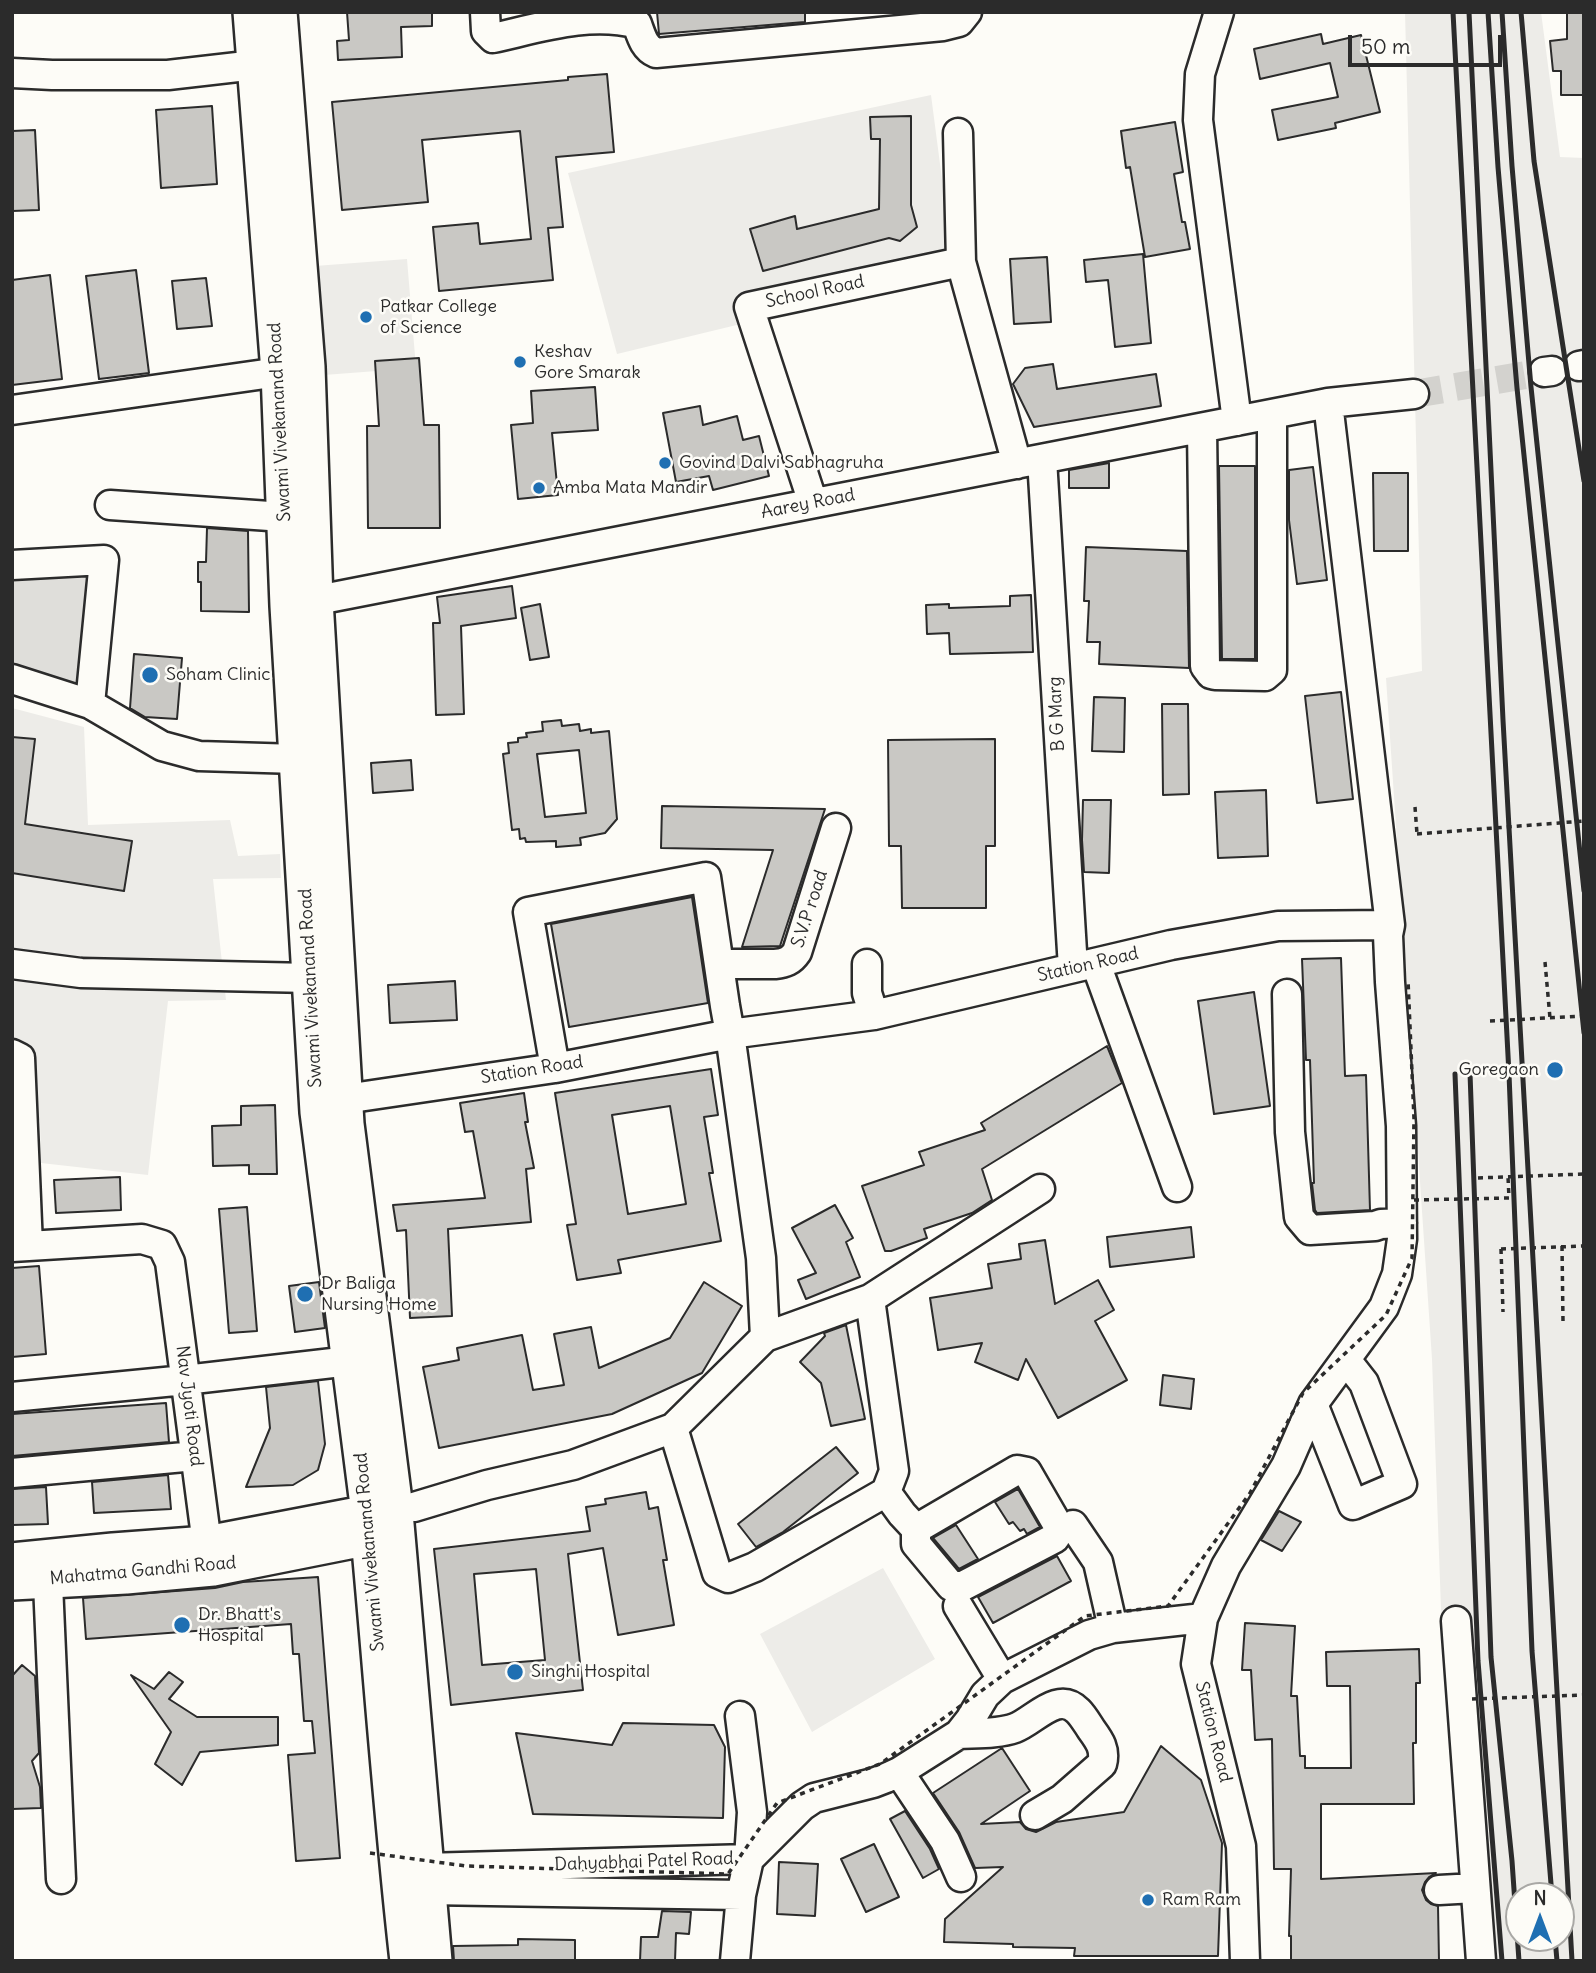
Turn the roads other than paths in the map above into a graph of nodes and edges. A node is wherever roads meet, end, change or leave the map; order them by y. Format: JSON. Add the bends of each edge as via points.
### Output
{"nodes":[{"id":1,"x":251,"y":12,"type":"edge"},
{"id":2,"x":279,"y":12,"type":"edge"},
{"id":3,"x":485,"y":12,"type":"edge"},
{"id":4,"x":968,"y":12,"type":"edge"},
{"id":5,"x":1219,"y":12,"type":"edge"},
{"id":6,"x":573,"y":17,"type":"edge"},
{"id":7,"x":638,"y":18,"type":"edge"},
{"id":8,"x":942,"y":19,"type":"edge"},
{"id":9,"x":510,"y":23,"type":"edge"},
{"id":10,"x":255,"y":65,"type":"junction"},
{"id":11,"x":12,"y":73,"type":"edge"},
{"id":12,"x":958,"y":132,"type":"dead end"},
{"id":13,"x":961,"y":262,"type":"junction"},
{"id":14,"x":279,"y":372,"type":"junction"},
{"id":15,"x":1414,"y":394,"type":"tunnel mouth"},
{"id":16,"x":1328,"y":403,"type":"junction"},
{"id":17,"x":12,"y":410,"type":"edge"},
{"id":18,"x":1272,"y":414,"type":"junction"},
{"id":19,"x":1237,"y":421,"type":"junction"},
{"id":20,"x":1202,"y":428,"type":"junction"},
{"id":21,"x":1030,"y":461,"type":"junction"},
{"id":22,"x":813,"y":503,"type":"junction"},
{"id":23,"x":110,"y":505,"type":"dead end"},
{"id":24,"x":284,"y":517,"type":"junction"},
{"id":25,"x":12,"y":565,"type":"edge"},
{"id":26,"x":301,"y":603,"type":"junction"},
{"id":27,"x":12,"y":679,"type":"edge"},
{"id":28,"x":90,"y":704,"type":"junction"},
{"id":29,"x":297,"y":759,"type":"junction"},
{"id":30,"x":836,"y":828,"type":"dead end"},
{"id":31,"x":1390,"y":925,"type":"junction"},
{"id":32,"x":12,"y":964,"type":"edge"},
{"id":33,"x":720,"y":964,"type":"junction"},
{"id":34,"x":867,"y":964,"type":"dead end"},
{"id":35,"x":1084,"y":966,"type":"junction"},
{"id":36,"x":310,"y":978,"type":"junction"},
{"id":37,"x":1287,"y":994,"type":"dead end"},
{"id":38,"x":874,"y":1015,"type":"junction"},
{"id":39,"x":730,"y":1034,"type":"junction"},
{"id":40,"x":12,"y":1054,"type":"edge"},
{"id":41,"x":555,"y":1068,"type":"junction"},
{"id":42,"x":345,"y":1099,"type":"junction"},
{"id":43,"x":1177,"y":1187,"type":"dead end"},
{"id":44,"x":1040,"y":1189,"type":"dead end"},
{"id":45,"x":1408,"y":1211,"type":"junction"},
{"id":46,"x":20,"y":1236,"type":"edge"},
{"id":47,"x":870,"y":1299,"type":"junction"},
{"id":48,"x":765,"y":1337,"type":"junction"},
{"id":49,"x":350,"y":1360,"type":"junction"},
{"id":50,"x":1346,"y":1360,"type":"junction"},
{"id":51,"x":186,"y":1380,"type":"junction"},
{"id":52,"x":12,"y":1397,"type":"edge"},
{"id":53,"x":1313,"y":1404,"type":"junction"},
{"id":54,"x":673,"y":1428,"type":"junction"},
{"id":55,"x":195,"y":1456,"type":"junction"},
{"id":56,"x":12,"y":1474,"type":"edge"},
{"id":57,"x":886,"y":1492,"type":"junction"},
{"id":58,"x":389,"y":1517,"type":"junction"},
{"id":59,"x":1073,"y":1525,"type":"dead end"},
{"id":60,"x":916,"y":1529,"type":"junction"},
{"id":61,"x":210,"y":1556,"type":"junction"},
{"id":62,"x":12,"y":1561,"type":"edge"},
{"id":63,"x":48,"y":1569,"type":"junction"},
{"id":64,"x":12,"y":1582,"type":"edge"},
{"id":65,"x":957,"y":1606,"type":"dead end"},
{"id":66,"x":1203,"y":1618,"type":"junction"},
{"id":67,"x":1456,"y":1621,"type":"dead end"},
{"id":68,"x":1114,"y":1628,"type":"junction"},
{"id":69,"x":1002,"y":1679,"type":"junction"},
{"id":70,"x":740,"y":1716,"type":"dead end"},
{"id":71,"x":960,"y":1734,"type":"junction"},
{"id":72,"x":899,"y":1772,"type":"junction"},
{"id":73,"x":1035,"y":1815,"type":"dead end"},
{"id":74,"x":749,"y":1859,"type":"junction"},
{"id":75,"x":961,"y":1877,"type":"dead end"},
{"id":76,"x":426,"y":1879,"type":"junction"},
{"id":77,"x":61,"y":1880,"type":"dead end"},
{"id":78,"x":1475,"y":1888,"type":"junction"},
{"id":79,"x":1439,"y":1890,"type":"dead end"},
{"id":80,"x":741,"y":1895,"type":"junction"},
{"id":81,"x":408,"y":1961,"type":"edge"},
{"id":82,"x":434,"y":1961,"type":"edge"},
{"id":83,"x":735,"y":1961,"type":"edge"},
{"id":84,"x":1245,"y":1961,"type":"edge"},
{"id":85,"x":1480,"y":1961,"type":"edge"}],
"edges":[{"from":1,"to":10,"type":"main road","name":"Swami Vivekanand Road"},
{"from":2,"to":26,"type":"main road","name":"Swami Vivekanand Road","via":[[307,367]]},
{"from":3,"to":9,"type":"street","via":[[486,31],[492,38]]},
{"from":4,"to":8,"type":"street","via":[[959,22]]},
{"from":5,"to":19,"type":"street","via":[[1200,74],[1198,120]]},
{"from":6,"to":7,"type":"street"},
{"from":6,"to":9,"type":"street"},
{"from":7,"to":8,"type":"street","via":[[641,37],[649,50],[656,52]]},
{"from":10,"to":11,"type":"street","via":[[168,75]]},
{"from":10,"to":14,"type":"main road","name":"Swami Vivekanand Road"},
{"from":12,"to":13,"type":"street","name":"B G Marg"},
{"from":13,"to":21,"type":"street","name":"B G Marg"},
{"from":13,"to":22,"type":"street","name":"School Road","via":[[749,307]]},
{"from":14,"to":17,"type":"street"},
{"from":14,"to":24,"type":"main road","name":"Swami Vivekanand Road"},
{"from":15,"to":16,"type":"street","name":"Aarey Road"},
{"from":16,"to":18,"type":"street","name":"Aarey Road"},
{"from":16,"to":31,"type":"street"},
{"from":18,"to":19,"type":"street","name":"Aarey Road"},
{"from":18,"to":20,"type":"street","via":[[1272,670],[1265,676],[1215,675],[1205,667]]},
{"from":19,"to":20,"type":"street","name":"Aarey Road"},
{"from":20,"to":21,"type":"street","name":"Aarey Road"},
{"from":21,"to":22,"type":"street","name":"Aarey Road"},
{"from":21,"to":35,"type":"street","name":"B G Marg"},
{"from":22,"to":26,"type":"street","name":"Aarey Road"},
{"from":23,"to":24,"type":"street"},
{"from":24,"to":26,"type":"main road","name":"Swami Vivekanand Road"},
{"from":25,"to":28,"type":"street","via":[[104,560]]},
{"from":26,"to":29,"type":"main road","name":"Swami Vivekanand Road"},
{"from":26,"to":42,"type":"main road","name":"Swami Vivekanand Road"},
{"from":27,"to":28,"type":"street"},
{"from":28,"to":29,"type":"street","via":[[162,746],[199,756]]},
{"from":29,"to":36,"type":"main road","name":"Swami Vivekanand Road"},
{"from":30,"to":33,"type":"street","name":"S.V.P road","via":[[791,960]]},
{"from":31,"to":35,"type":"street","name":"Station Road","via":[[1278,926]]},
{"from":31,"to":45,"type":"street","via":[[1390,982]]},
{"from":32,"to":36,"type":"street","via":[[80,973]]},
{"from":33,"to":39,"type":"street"},
{"from":33,"to":41,"type":"street","via":[[706,877],[528,912]]},
{"from":34,"to":38,"type":"street","via":[[867,993]]},
{"from":35,"to":38,"type":"street","name":"Station Road"},
{"from":35,"to":43,"type":"street","name":"B G Marg"},
{"from":36,"to":49,"type":"main road","name":"Swami Vivekanand Road","via":[[320,1127]]},
{"from":37,"to":45,"type":"street","via":[[1290,1132],[1299,1217],[1310,1230],[1375,1226]]},
{"from":38,"to":39,"type":"street","name":"Station Road"},
{"from":39,"to":41,"type":"street","name":"Station Road"},
{"from":39,"to":48,"type":"street","via":[[761,1258]]},
{"from":40,"to":46,"type":"street","via":[[20,1058]]},
{"from":41,"to":42,"type":"street","name":"Station Road"},
{"from":42,"to":58,"type":"main road","name":"Swami Vivekanand Road"},
{"from":44,"to":47,"type":"street"},
{"from":45,"to":50,"type":"street","via":[[1397,1274],[1384,1307]]},
{"from":46,"to":51,"type":"street","name":"Nav Jyoti Road","via":[[142,1239],[162,1245],[170,1262]]},
{"from":47,"to":48,"type":"street"},
{"from":47,"to":57,"type":"street","via":[[894,1471]]},
{"from":48,"to":54,"type":"street"},
{"from":49,"to":51,"type":"street"},
{"from":49,"to":58,"type":"main road","name":"Swami Vivekanand Road"},
{"from":50,"to":53,"type":"street","name":"Station Road"},
{"from":50,"to":53,"type":"street","via":[[1364,1383],[1402,1484],[1353,1504]]},
{"from":51,"to":52,"type":"street"},
{"from":51,"to":55,"type":"street","name":"Nav Jyoti Road"},
{"from":53,"to":66,"type":"street","name":"Station Road","via":[[1286,1466],[1226,1566]]},
{"from":54,"to":57,"type":"street","via":[[717,1573],[728,1578]]},
{"from":54,"to":58,"type":"street","via":[[573,1465],[487,1485]]},
{"from":55,"to":56,"type":"street"},
{"from":55,"to":61,"type":"street","name":"Nav Jyoti Road"},
{"from":57,"to":60,"type":"street"},
{"from":58,"to":61,"type":"main road","name":"Mahatma Gandhi Road"},
{"from":58,"to":76,"type":"main road","name":"Swami Vivekanand Road"},
{"from":58,"to":81,"type":"main road","name":"Swami Vivekanand Road","via":[[397,1869]]},
{"from":59,"to":68,"type":"street","via":[[1098,1562]]},
{"from":60,"to":60,"type":"street","via":[[1017,1470],[1027,1472],[1060,1529],[1055,1538],[963,1586],[951,1586],[916,1544]]},
{"from":61,"to":63,"type":"main road","name":"Mahatma Gandhi Road","via":[[125,1576]]},
{"from":62,"to":63,"type":"main road","name":"Mahatma Gandhi Road"},
{"from":63,"to":64,"type":"main road","name":"Mahatma Gandhi Road"},
{"from":63,"to":77,"type":"street"},
{"from":65,"to":69,"type":"street"},
{"from":66,"to":68,"type":"street","name":"Dahyabhai Patel Road"},
{"from":66,"to":84,"type":"street","name":"Station Road","via":[[1196,1664],[1241,1846]]},
{"from":67,"to":78,"type":"street"},
{"from":68,"to":69,"type":"street","name":"Dahyabhai Patel Road","via":[[1088,1635]]},
{"from":69,"to":71,"type":"street","name":"Dahyabhai Patel Road","via":[[985,1695]]},
{"from":70,"to":74,"type":"street","via":[[752,1812]]},
{"from":71,"to":72,"type":"street","name":"Dahyabhai Patel Road"},
{"from":71,"to":73,"type":"street","via":[[1015,1728],[1055,1704],[1077,1709],[1100,1741],[1102,1764],[1062,1799]]},
{"from":72,"to":74,"type":"street","name":"Dahyabhai Patel Road","via":[[814,1798]]},
{"from":72,"to":75,"type":"street","via":[[945,1841]]},
{"from":74,"to":76,"type":"street","name":"Dahyabhai Patel Road"},
{"from":74,"to":80,"type":"street"},
{"from":76,"to":80,"type":"street"},
{"from":76,"to":82,"type":"main road","name":"Swami Vivekanand Road"},
{"from":78,"to":79,"type":"street"},
{"from":78,"to":85,"type":"street"},
{"from":80,"to":83,"type":"street"}]}
